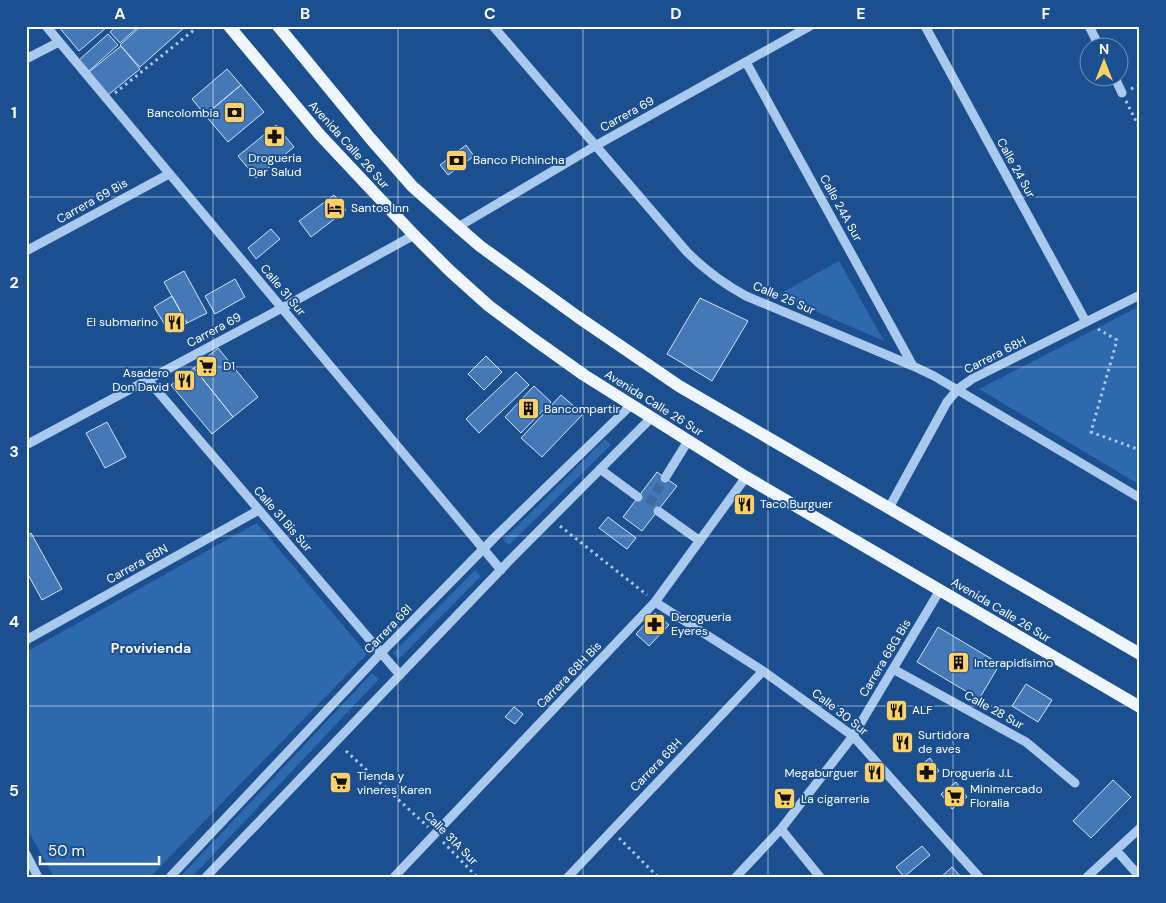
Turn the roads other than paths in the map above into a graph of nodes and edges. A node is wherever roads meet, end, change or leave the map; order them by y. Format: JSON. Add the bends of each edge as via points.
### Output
{"nodes":[{"id":1,"x":46,"y":26,"type":"edge"},
{"id":2,"x":229,"y":26,"type":"edge"},
{"id":3,"x":278,"y":26,"type":"edge"},
{"id":4,"x":493,"y":26,"type":"edge"},
{"id":5,"x":810,"y":26,"type":"edge"},
{"id":6,"x":925,"y":26,"type":"edge"},
{"id":7,"x":1089,"y":26,"type":"edge"},
{"id":8,"x":1095,"y":38,"type":"edge"},
{"id":9,"x":59,"y":42,"type":"junction"},
{"id":10,"x":26,"y":59,"type":"edge"},
{"id":11,"x":746,"y":62,"type":"junction"},
{"id":12,"x":1120,"y":88,"type":"edge"},
{"id":13,"x":1122,"y":93,"type":"road end"},
{"id":14,"x":595,"y":146,"type":"junction"},
{"id":15,"x":169,"y":174,"type":"junction"},
{"id":16,"x":458,"y":227,"type":"junction"},
{"id":17,"x":414,"y":235,"type":"junction"},
{"id":18,"x":26,"y":251,"type":"edge"},
{"id":19,"x":1140,"y":295,"type":"edge"},
{"id":20,"x":282,"y":308,"type":"junction"},
{"id":21,"x":1086,"y":322,"type":"junction"},
{"id":22,"x":913,"y":366,"type":"junction"},
{"id":23,"x":148,"y":380,"type":"junction"},
{"id":24,"x":958,"y":389,"type":"junction"},
{"id":25,"x":631,"y":405,"type":"junction"},
{"id":26,"x":651,"y":418,"type":"junction"},
{"id":27,"x":688,"y":441,"type":"junction"},
{"id":28,"x":26,"y":445,"type":"edge"},
{"id":29,"x":600,"y":469,"type":"junction"},
{"id":30,"x":746,"y":477,"type":"junction"},
{"id":31,"x":665,"y":478,"type":"tunnel mouth"},
{"id":32,"x":638,"y":497,"type":"dead end"},
{"id":33,"x":1140,"y":498,"type":"edge"},
{"id":34,"x":890,"y":508,"type":"junction"},
{"id":35,"x":259,"y":510,"type":"junction"},
{"id":36,"x":658,"y":511,"type":"dead end"},
{"id":37,"x":700,"y":541,"type":"junction"},
{"id":38,"x":484,"y":549,"type":"junction"},
{"id":39,"x":501,"y":570,"type":"junction"},
{"id":40,"x":940,"y":590,"type":"junction"},
{"id":41,"x":655,"y":602,"type":"junction"},
{"id":42,"x":26,"y":640,"type":"edge"},
{"id":43,"x":381,"y":653,"type":"junction"},
{"id":44,"x":1140,"y":654,"type":"edge"},
{"id":45,"x":893,"y":670,"type":"junction"},
{"id":46,"x":763,"y":671,"type":"junction"},
{"id":47,"x":400,"y":675,"type":"junction"},
{"id":48,"x":1140,"y":708,"type":"edge"},
{"id":49,"x":853,"y":736,"type":"junction"},
{"id":50,"x":1075,"y":783,"type":"dead end"},
{"id":51,"x":1140,"y":828,"type":"edge"},
{"id":52,"x":781,"y":830,"type":"junction"},
{"id":53,"x":1116,"y":850,"type":"junction"},
{"id":54,"x":26,"y":854,"type":"edge"},
{"id":55,"x":38,"y":877,"type":"edge"},
{"id":56,"x":170,"y":877,"type":"edge"},
{"id":57,"x":206,"y":877,"type":"edge"},
{"id":58,"x":394,"y":877,"type":"edge"},
{"id":59,"x":568,"y":877,"type":"edge"},
{"id":60,"x":736,"y":877,"type":"edge"},
{"id":61,"x":820,"y":877,"type":"edge"},
{"id":62,"x":979,"y":877,"type":"edge"},
{"id":63,"x":1088,"y":877,"type":"edge"},
{"id":64,"x":1140,"y":877,"type":"edge"}],
"edges":[{"from":1,"to":9,"type":"street","name":"Calle 31 Sur"},
{"from":2,"to":17,"type":"main road","name":"Avenida Calle 26 Sur","via":[[320,135]]},
{"from":3,"to":16,"type":"main road","name":"Avenida Calle 26 Sur","via":[[412,186]]},
{"from":4,"to":14,"type":"street","name":"Calle 25 Sur"},
{"from":5,"to":11,"type":"street","name":"Carrera 69"},
{"from":6,"to":21,"type":"street","name":"Calle 24 Sur"},
{"from":7,"to":8,"type":"street"},
{"from":9,"to":10,"type":"street"},
{"from":9,"to":15,"type":"street","name":"Calle 31 Sur"},
{"from":11,"to":14,"type":"street","name":"Carrera 69"},
{"from":11,"to":22,"type":"street","name":"Calle 24A Sur"},
{"from":12,"to":13,"type":"street"},
{"from":14,"to":16,"type":"street","name":"Carrera 69"},
{"from":14,"to":22,"type":"street","name":"Calle 25 Sur","via":[[686,252],[727,286]]},
{"from":15,"to":18,"type":"street","name":"Carrera 69 Bis"},
{"from":15,"to":20,"type":"street","name":"Calle 31 Sur"},
{"from":16,"to":34,"type":"main road","name":"Avenida Calle 26 Sur","via":[[592,327],[679,386]]},
{"from":17,"to":20,"type":"street","name":"Carrera 69"},
{"from":17,"to":25,"type":"main road","name":"Avenida Calle 26 Sur","via":[[489,306]]},
{"from":19,"to":21,"type":"street","name":"Carrera 68H"},
{"from":20,"to":23,"type":"street","name":"Carrera 69"},
{"from":20,"to":38,"type":"street","name":"Calle 31 Sur"},
{"from":21,"to":24,"type":"street","name":"Carrera 68H"},
{"from":22,"to":24,"type":"street","name":"Calle 25 Sur"},
{"from":23,"to":28,"type":"street","name":"Carrera 69"},
{"from":23,"to":35,"type":"street","name":"Calle 31 Bis Sur"},
{"from":24,"to":33,"type":"street","name":"Calle 25 Sur"},
{"from":24,"to":34,"type":"street","name":"Carrera 68H","via":[[947,402]]},
{"from":25,"to":26,"type":"main road","name":"Avenida Calle 26 Sur"},
{"from":25,"to":38,"type":"street","name":"Carrera 68I"},
{"from":26,"to":27,"type":"main road","name":"Avenida Calle 26 Sur"},
{"from":26,"to":29,"type":"street"},
{"from":27,"to":30,"type":"main road","name":"Avenida Calle 26 Sur"},
{"from":27,"to":31,"type":"street"},
{"from":29,"to":32,"type":"street"},
{"from":29,"to":39,"type":"street"},
{"from":30,"to":37,"type":"street","name":"Carrera 68H Bis"},
{"from":30,"to":40,"type":"main road","name":"Avenida Calle 26 Sur"},
{"from":34,"to":44,"type":"main road","name":"Avenida Calle 26 Sur"},
{"from":35,"to":42,"type":"street","name":"Carrera 68N"},
{"from":35,"to":43,"type":"street","name":"Calle 31 Bis Sur"},
{"from":36,"to":37,"type":"street"},
{"from":37,"to":41,"type":"street","name":"Carrera 68H Bis"},
{"from":38,"to":39,"type":"street","name":"Calle 31 Sur"},
{"from":38,"to":43,"type":"street","name":"Carrera 68I"},
{"from":39,"to":47,"type":"street"},
{"from":40,"to":45,"type":"street","name":"Carrera 68G Bis"},
{"from":40,"to":48,"type":"main road","name":"Avenida Calle 26 Sur"},
{"from":41,"to":46,"type":"street","name":"Calle 30 Sur"},
{"from":41,"to":58,"type":"street","name":"Carrera 68H Bis"},
{"from":43,"to":47,"type":"street","name":"Calle 31 Bis Sur"},
{"from":43,"to":56,"type":"street","name":"Carrera 68I"},
{"from":45,"to":49,"type":"street","name":"Carrera 68G Bis"},
{"from":45,"to":50,"type":"street","name":"Calle 28 Sur","via":[[1026,742]]},
{"from":46,"to":49,"type":"street","name":"Calle 30 Sur"},
{"from":46,"to":59,"type":"street","name":"Carrera 68H"},
{"from":47,"to":57,"type":"street"},
{"from":49,"to":52,"type":"street","name":"Carrera 68G Bis"},
{"from":49,"to":62,"type":"street","name":"Calle 30 Sur"},
{"from":51,"to":53,"type":"street"},
{"from":52,"to":60,"type":"street","name":"Carrera 68G Bis"},
{"from":52,"to":61,"type":"street"},
{"from":53,"to":63,"type":"street"},
{"from":53,"to":64,"type":"street"},
{"from":54,"to":55,"type":"street"}]}
